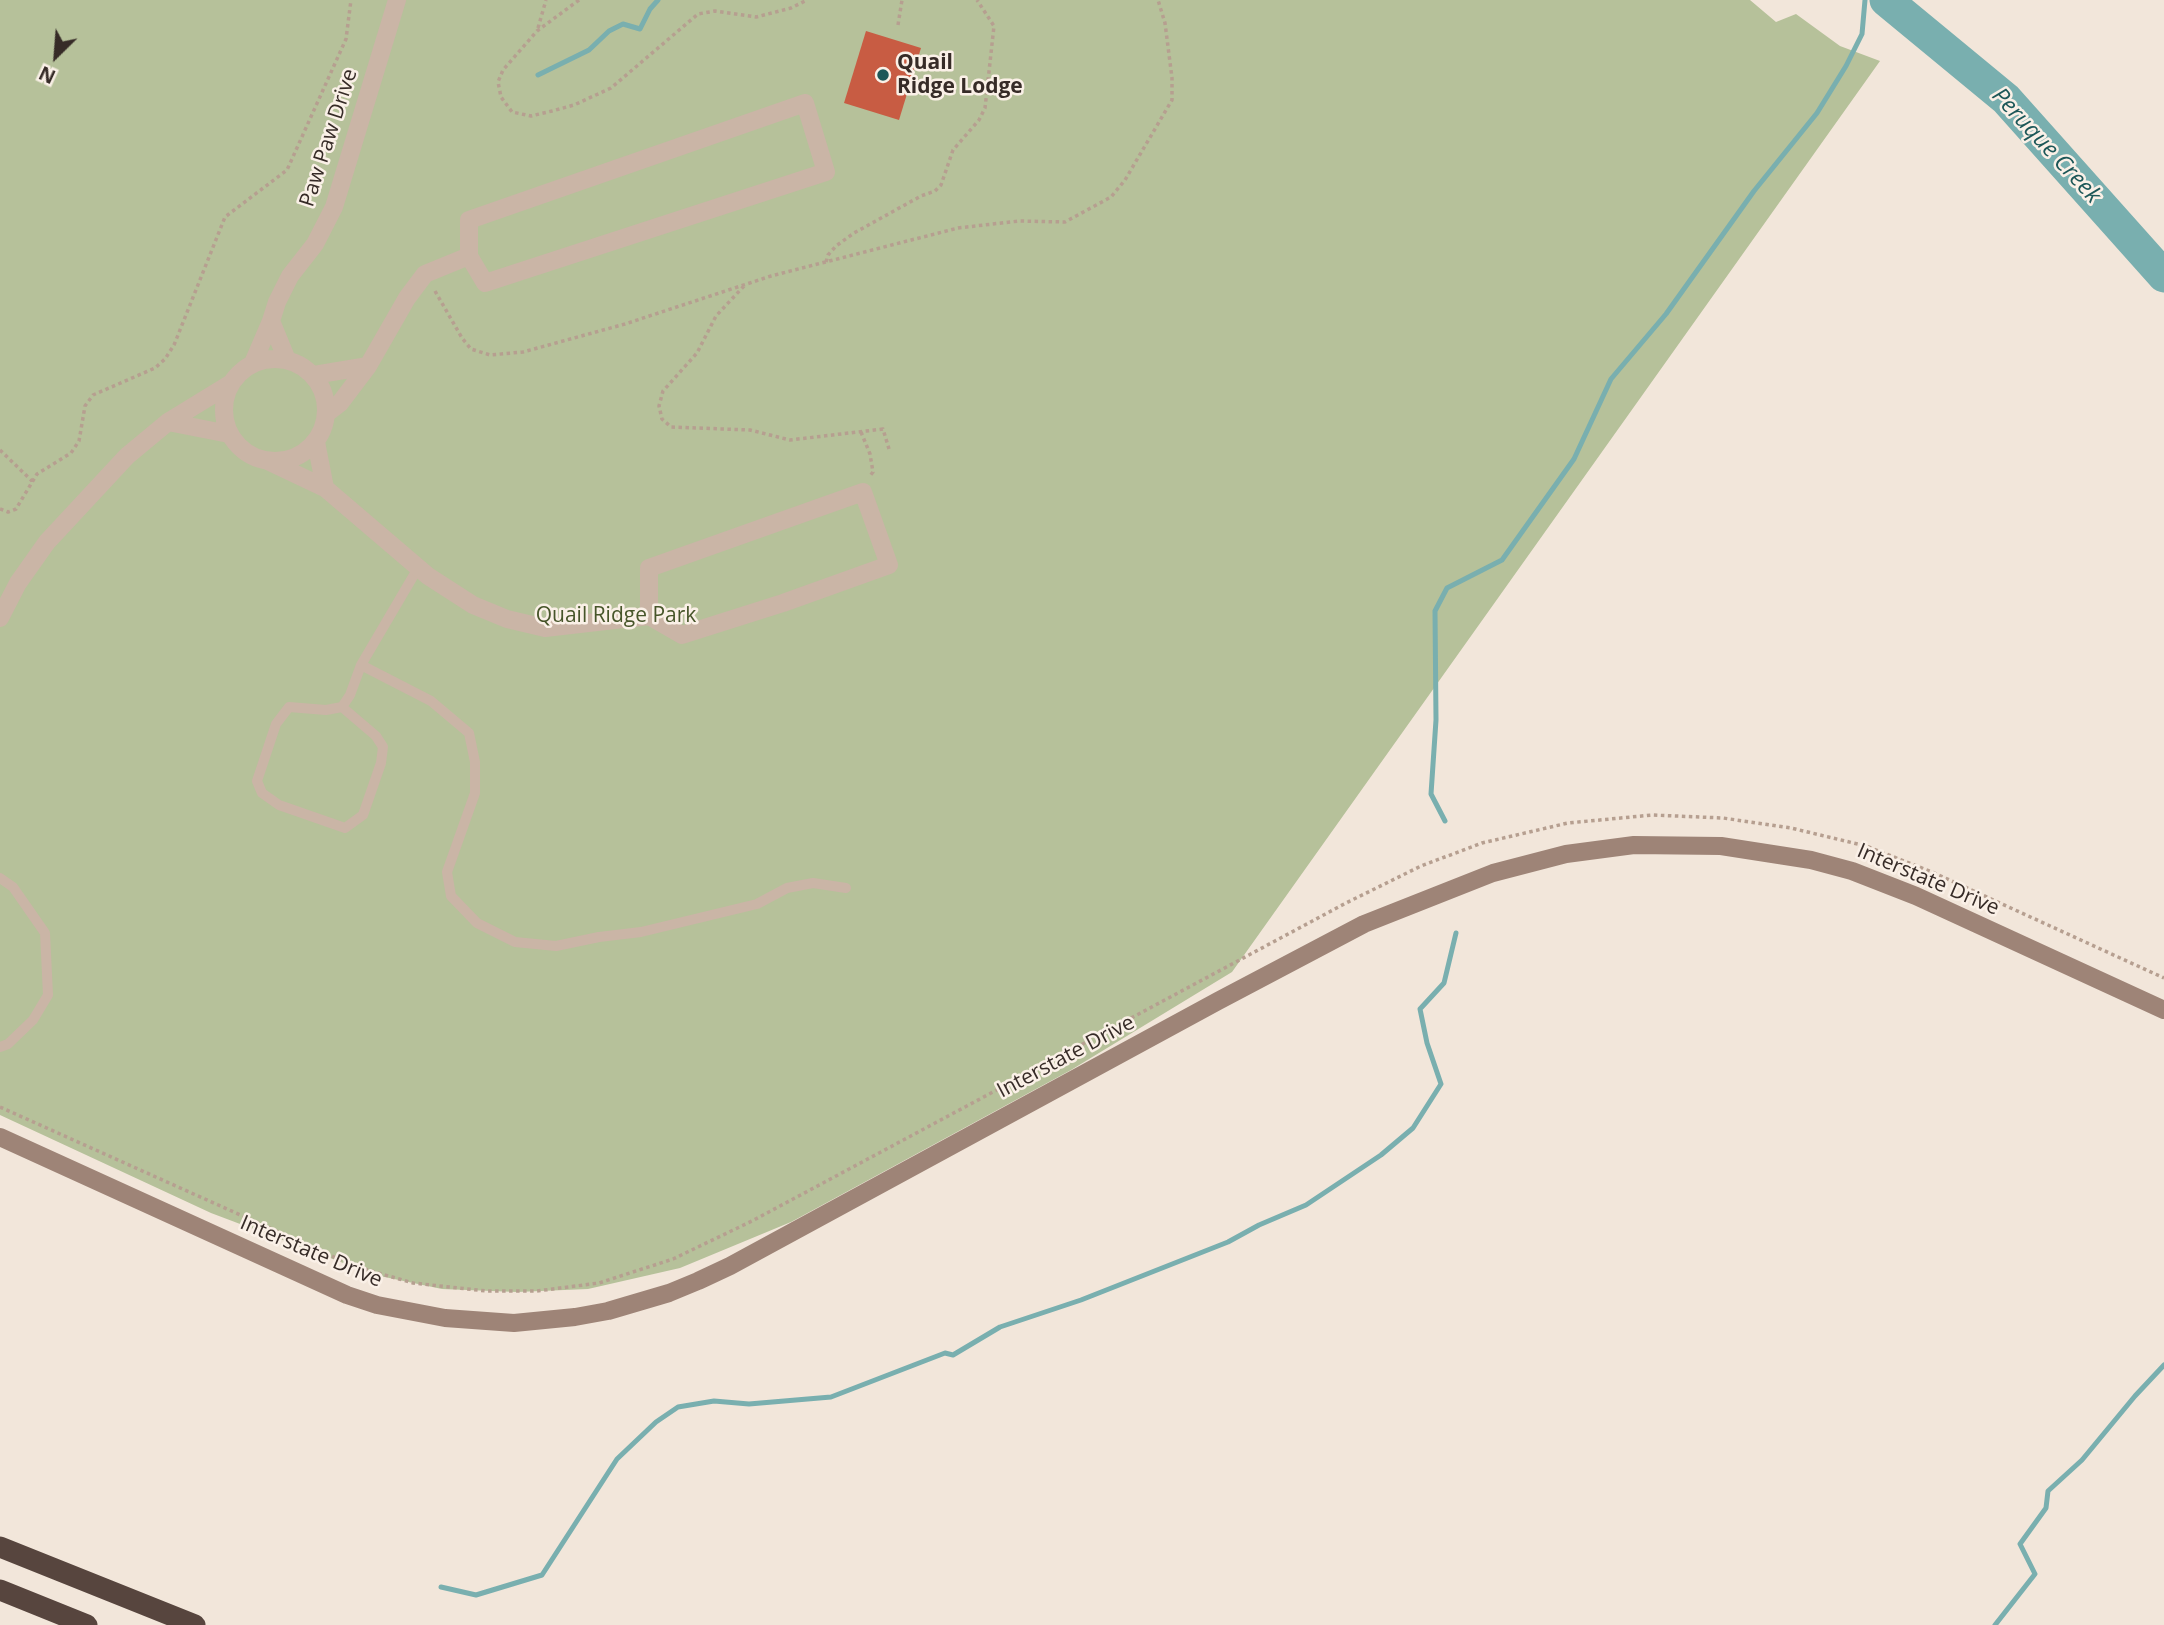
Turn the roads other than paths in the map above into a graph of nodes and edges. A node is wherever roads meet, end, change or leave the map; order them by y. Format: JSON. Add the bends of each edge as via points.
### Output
{"nodes":[{"id":1,"x":397,"y":0,"type":"edge"},
{"id":2,"x":469,"y":256,"type":"junction"},
{"id":3,"x":271,"y":321,"type":"junction"},
{"id":4,"x":288,"y":360,"type":"junction"},
{"id":5,"x":253,"y":363,"type":"junction"},
{"id":6,"x":368,"y":366,"type":"junction"},
{"id":7,"x":314,"y":375,"type":"junction"},
{"id":8,"x":230,"y":384,"type":"junction"},
{"id":9,"x":327,"y":413,"type":"junction"},
{"id":10,"x":168,"y":422,"type":"junction"},
{"id":11,"x":229,"y":434,"type":"junction"},
{"id":12,"x":316,"y":442,"type":"junction"},
{"id":13,"x":268,"y":461,"type":"junction"},
{"id":14,"x":325,"y":488,"type":"junction"},
{"id":15,"x":418,"y":568,"type":"junction"},
{"id":16,"x":649,"y":616,"type":"junction"},
{"id":17,"x":0,"y":618,"type":"edge"},
{"id":18,"x":361,"y":665,"type":"junction"},
{"id":19,"x":342,"y":707,"type":"junction"},
{"id":20,"x":0,"y":878,"type":"edge"},
{"id":21,"x":846,"y":888,"type":"dead end"},
{"id":22,"x":2164,"y":1010,"type":"edge"},
{"id":23,"x":0,"y":1047,"type":"edge"},
{"id":24,"x":0,"y":1137,"type":"edge"},
{"id":25,"x":0,"y":1541,"type":"edge"},
{"id":26,"x":0,"y":1547,"type":"edge"},
{"id":27,"x":33,"y":1560,"type":"junction"},
{"id":28,"x":0,"y":1590,"type":"edge"},
{"id":29,"x":87,"y":1625,"type":"edge"},
{"id":30,"x":195,"y":1625,"type":"edge"}],
"edges":[{"from":1,"to":3,"type":"street","name":"Paw Paw Drive","via":[[334,207],[315,244],[290,276]]},
{"from":2,"to":2,"type":"street","via":[[485,283],[826,172],[805,103],[469,219]]},
{"from":2,"to":6,"type":"street","via":[[425,274]]},
{"from":3,"to":4,"type":"street"},
{"from":3,"to":5,"type":"street","name":"Paw Paw Drive"},
{"from":4,"to":5,"type":"street","via":[[270,358]]},
{"from":4,"to":7,"type":"street"},
{"from":5,"to":8,"type":"street"},
{"from":6,"to":7,"type":"street"},
{"from":6,"to":9,"type":"street"},
{"from":7,"to":9,"type":"street"},
{"from":8,"to":10,"type":"street"},
{"from":8,"to":11,"type":"street","via":[[224,401]]},
{"from":9,"to":12,"type":"street"},
{"from":10,"to":11,"type":"street"},
{"from":10,"to":17,"type":"street","via":[[127,456],[47,542]]},
{"from":11,"to":13,"type":"street","via":[[239,447]]},
{"from":12,"to":13,"type":"street","via":[[303,454]]},
{"from":12,"to":14,"type":"street"},
{"from":13,"to":14,"type":"street"},
{"from":14,"to":15,"type":"street"},
{"from":15,"to":16,"type":"street","via":[[473,605],[545,628]]},
{"from":15,"to":18,"type":"lane"},
{"from":16,"to":16,"type":"street","via":[[682,635],[889,565],[863,492],[649,568]]},
{"from":18,"to":19,"type":"lane"},
{"from":18,"to":21,"type":"lane","via":[[431,701],[469,733],[475,793],[447,872],[451,896],[477,923],[515,942],[556,946],[641,932],[757,904],[787,888],[813,883]]},
{"from":19,"to":19,"type":"lane","via":[[289,707],[276,724],[257,781],[262,793],[279,805],[345,828],[363,815],[383,747]]},
{"from":20,"to":23,"type":"lane","via":[[13,887],[45,933],[48,995],[33,1020]]},
{"from":22,"to":24,"type":"main road","name":"Interstate Drive","via":[[1916,896],[1811,860],[1721,846],[1634,845],[1566,854],[1493,873],[1364,924],[698,1281],[608,1311],[514,1322],[434,1317],[347,1295]]},
{"from":25,"to":27,"type":"highway"},
{"from":26,"to":27,"type":"highway"},
{"from":27,"to":30,"type":"highway"},
{"from":28,"to":29,"type":"highway"}]}
